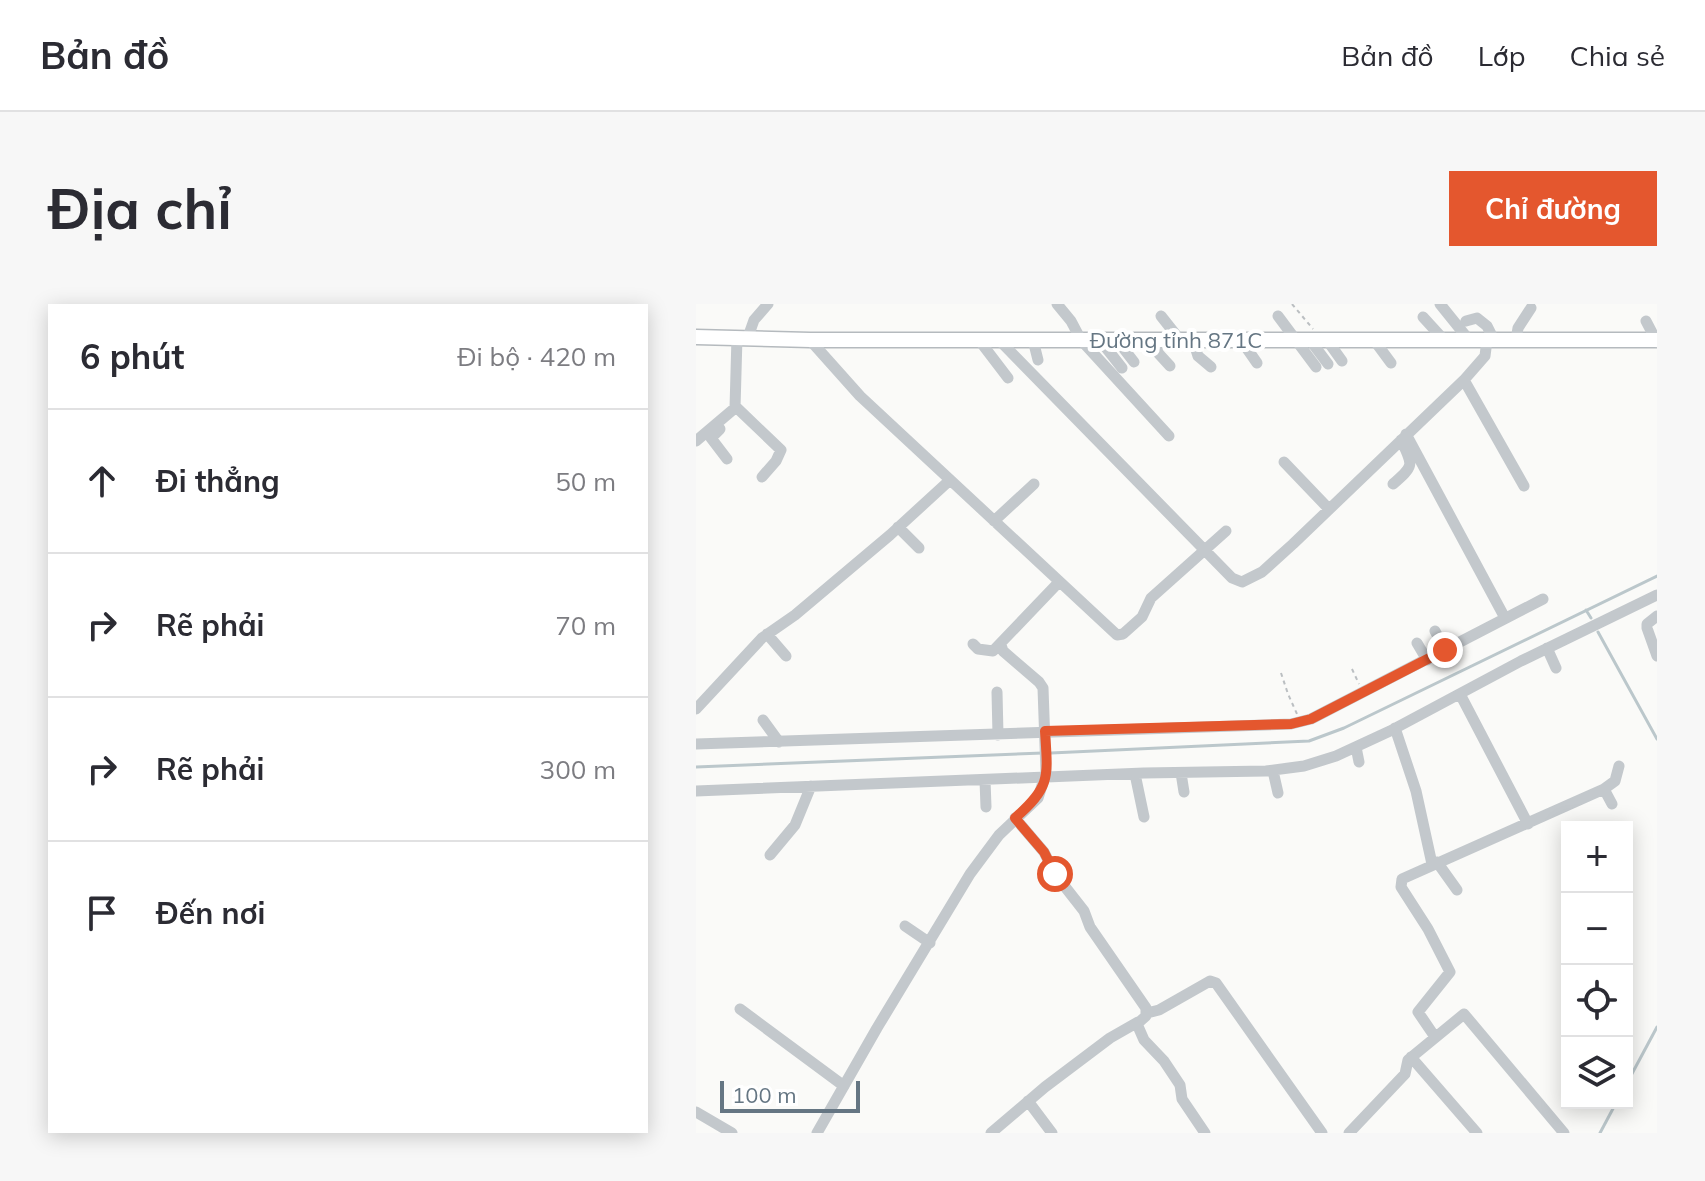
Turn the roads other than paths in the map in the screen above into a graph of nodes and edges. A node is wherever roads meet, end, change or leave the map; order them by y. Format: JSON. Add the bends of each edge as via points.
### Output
{"nodes":[{"id":1,"x":768,"y":304,"type":"edge"},
{"id":2,"x":1057,"y":304,"type":"edge"},
{"id":3,"x":1440,"y":304,"type":"edge"},
{"id":4,"x":1531,"y":308,"type":"dead end"},
{"id":5,"x":1161,"y":316,"type":"dead end"},
{"id":6,"x":1278,"y":316,"type":"dead end"},
{"id":7,"x":1423,"y":317,"type":"dead end"},
{"id":8,"x":1466,"y":321,"type":"dead end"},
{"id":9,"x":1646,"y":321,"type":"dead end"},
{"id":10,"x":696,"y":337,"type":"edge"},
{"id":11,"x":742,"y":337,"type":"junction"},
{"id":12,"x":810,"y":340,"type":"junction"},
{"id":13,"x":979,"y":340,"type":"junction"},
{"id":14,"x":999,"y":340,"type":"junction"},
{"id":15,"x":1033,"y":340,"type":"junction"},
{"id":16,"x":1081,"y":340,"type":"junction"},
{"id":17,"x":1100,"y":340,"type":"junction"},
{"id":18,"x":1117,"y":340,"type":"junction"},
{"id":19,"x":1151,"y":340,"type":"junction"},
{"id":20,"x":1187,"y":340,"type":"junction"},
{"id":21,"x":1241,"y":340,"type":"junction"},
{"id":22,"x":1313,"y":340,"type":"junction"},
{"id":23,"x":1374,"y":340,"type":"junction"},
{"id":24,"x":1444,"y":340,"type":"junction"},
{"id":25,"x":1469,"y":340,"type":"junction"},
{"id":26,"x":1490,"y":340,"type":"junction"},
{"id":27,"x":1516,"y":340,"type":"junction"},
{"id":28,"x":1657,"y":341,"type":"edge"},
{"id":29,"x":1038,"y":360,"type":"dead end"},
{"id":30,"x":1342,"y":361,"type":"dead end"},
{"id":31,"x":1134,"y":362,"type":"dead end"},
{"id":32,"x":1257,"y":363,"type":"dead end"},
{"id":33,"x":1391,"y":363,"type":"dead end"},
{"id":34,"x":1170,"y":366,"type":"dead end"},
{"id":35,"x":1322,"y":366,"type":"dead end"},
{"id":36,"x":1211,"y":367,"type":"dead end"},
{"id":37,"x":1122,"y":368,"type":"dead end"},
{"id":38,"x":1008,"y":378,"type":"dead end"},
{"id":39,"x":1464,"y":380,"type":"junction"},
{"id":40,"x":739,"y":409,"type":"junction"},
{"id":41,"x":1169,"y":436,"type":"dead end"},
{"id":42,"x":1403,"y":437,"type":"junction"},
{"id":43,"x":696,"y":441,"type":"edge"},
{"id":44,"x":727,"y":459,"type":"dead end"},
{"id":45,"x":1284,"y":462,"type":"dead end"},
{"id":46,"x":762,"y":477,"type":"dead end"},
{"id":47,"x":950,"y":480,"type":"junction"},
{"id":48,"x":1034,"y":484,"type":"dead end"},
{"id":49,"x":1393,"y":484,"type":"dead end"},
{"id":50,"x":1524,"y":486,"type":"dead end"},
{"id":51,"x":1329,"y":509,"type":"junction"},
{"id":52,"x":994,"y":521,"type":"junction"},
{"id":53,"x":898,"y":527,"type":"junction"},
{"id":54,"x":1226,"y":531,"type":"dead end"},
{"id":55,"x":919,"y":548,"type":"dead end"},
{"id":56,"x":1205,"y":551,"type":"junction"},
{"id":57,"x":1059,"y":582,"type":"junction"},
{"id":58,"x":1657,"y":595,"type":"edge"},
{"id":59,"x":1543,"y":599,"type":"dead end"},
{"id":60,"x":1657,"y":616,"type":"edge"},
{"id":61,"x":1505,"y":618,"type":"junction"},
{"id":62,"x":1435,"y":631,"type":"dead end"},
{"id":63,"x":767,"y":634,"type":"junction"},
{"id":64,"x":1417,"y":643,"type":"dead end"},
{"id":65,"x":973,"y":644,"type":"dead end"},
{"id":66,"x":1001,"y":645,"type":"junction"},
{"id":67,"x":1547,"y":648,"type":"junction"},
{"id":68,"x":1445,"y":650,"type":"junction"},
{"id":69,"x":786,"y":656,"type":"dead end"},
{"id":70,"x":1657,"y":656,"type":"edge"},
{"id":71,"x":1427,"y":660,"type":"junction"},
{"id":72,"x":1556,"y":668,"type":"dead end"},
{"id":73,"x":997,"y":692,"type":"dead end"},
{"id":74,"x":1460,"y":694,"type":"junction"},
{"id":75,"x":698,"y":703,"type":"edge"},
{"id":76,"x":763,"y":720,"type":"dead end"},
{"id":77,"x":1395,"y":728,"type":"junction"},
{"id":78,"x":1045,"y":734,"type":"junction"},
{"id":79,"x":998,"y":735,"type":"junction"},
{"id":80,"x":779,"y":742,"type":"junction"},
{"id":81,"x":696,"y":744,"type":"edge"},
{"id":82,"x":1356,"y":747,"type":"junction"},
{"id":83,"x":1359,"y":762,"type":"dead end"},
{"id":84,"x":1619,"y":766,"type":"dead end"},
{"id":85,"x":1273,"y":771,"type":"junction"},
{"id":86,"x":1181,"y":773,"type":"junction"},
{"id":87,"x":1135,"y":774,"type":"junction"},
{"id":88,"x":1046,"y":775,"type":"junction"},
{"id":89,"x":985,"y":780,"type":"junction"},
{"id":90,"x":811,"y":786,"type":"junction"},
{"id":91,"x":1604,"y":789,"type":"junction"},
{"id":92,"x":696,"y":791,"type":"edge"},
{"id":93,"x":1184,"y":792,"type":"dead end"},
{"id":94,"x":1278,"y":793,"type":"dead end"},
{"id":95,"x":1612,"y":804,"type":"dead end"},
{"id":96,"x":986,"y":807,"type":"dead end"},
{"id":97,"x":1144,"y":817,"type":"dead end"},
{"id":98,"x":1015,"y":818,"type":"junction"},
{"id":99,"x":1528,"y":824,"type":"junction"},
{"id":100,"x":770,"y":855,"type":"dead end"},
{"id":101,"x":1434,"y":863,"type":"junction"},
{"id":102,"x":1457,"y":890,"type":"dead end"},
{"id":103,"x":905,"y":926,"type":"dead end"},
{"id":104,"x":930,"y":943,"type":"junction"},
{"id":105,"x":740,"y":1009,"type":"dead end"},
{"id":106,"x":1147,"y":1013,"type":"junction"},
{"id":107,"x":1138,"y":1022,"type":"junction"},
{"id":108,"x":1435,"y":1037,"type":"junction"},
{"id":109,"x":1411,"y":1057,"type":"junction"},
{"id":110,"x":844,"y":1086,"type":"junction"},
{"id":111,"x":1028,"y":1101,"type":"junction"},
{"id":112,"x":696,"y":1112,"type":"edge"},
{"id":113,"x":820,"y":1132,"type":"edge"},
{"id":114,"x":732,"y":1133,"type":"edge"},
{"id":115,"x":991,"y":1133,"type":"edge"},
{"id":116,"x":1052,"y":1133,"type":"edge"},
{"id":117,"x":1205,"y":1133,"type":"edge"},
{"id":118,"x":1322,"y":1133,"type":"edge"},
{"id":119,"x":1349,"y":1133,"type":"edge"},
{"id":120,"x":1477,"y":1133,"type":"edge"},
{"id":121,"x":1564,"y":1133,"type":"edge"}],
"edges":[{"from":1,"to":11,"type":"street"},
{"from":2,"to":16,"type":"street"},
{"from":3,"to":25,"type":"street"},
{"from":4,"to":27,"type":"street"},
{"from":5,"to":20,"type":"street"},
{"from":6,"to":22,"type":"street"},
{"from":7,"to":24,"type":"street"},
{"from":8,"to":26,"type":"street","via":[[1481,321]]},
{"from":9,"to":28,"type":"street"},
{"from":10,"to":11,"type":"main road","name":"Đường tỉnh 871C"},
{"from":11,"to":12,"type":"main road","name":"Đường tỉnh 871C"},
{"from":11,"to":40,"type":"street"},
{"from":12,"to":13,"type":"main road","name":"Đường tỉnh 871C"},
{"from":12,"to":47,"type":"street","via":[[860,396]]},
{"from":13,"to":14,"type":"main road","name":"Đường tỉnh 871C"},
{"from":13,"to":38,"type":"street"},
{"from":14,"to":15,"type":"main road","name":"Đường tỉnh 871C"},
{"from":14,"to":56,"type":"street"},
{"from":15,"to":16,"type":"main road","name":"Đường tỉnh 871C"},
{"from":15,"to":29,"type":"street"},
{"from":16,"to":17,"type":"main road","name":"Đường tỉnh 871C"},
{"from":16,"to":41,"type":"street"},
{"from":17,"to":18,"type":"main road","name":"Đường tỉnh 871C"},
{"from":17,"to":37,"type":"street"},
{"from":18,"to":19,"type":"main road","name":"Đường tỉnh 871C"},
{"from":18,"to":31,"type":"street"},
{"from":19,"to":20,"type":"main road","name":"Đường tỉnh 871C"},
{"from":19,"to":34,"type":"street"},
{"from":20,"to":21,"type":"main road","name":"Đường tỉnh 871C"},
{"from":20,"to":36,"type":"street"},
{"from":21,"to":22,"type":"main road","name":"Đường tỉnh 871C"},
{"from":21,"to":32,"type":"street"},
{"from":22,"to":23,"type":"main road","name":"Đường tỉnh 871C"},
{"from":22,"to":30,"type":"street"},
{"from":22,"to":35,"type":"street"},
{"from":23,"to":24,"type":"main road","name":"Đường tỉnh 871C"},
{"from":23,"to":33,"type":"street"},
{"from":24,"to":25,"type":"main road","name":"Đường tỉnh 871C"},
{"from":25,"to":26,"type":"main road","name":"Đường tỉnh 871C"},
{"from":26,"to":27,"type":"main road","name":"Đường tỉnh 871C"},
{"from":26,"to":39,"type":"street","via":[[1485,356]]},
{"from":27,"to":28,"type":"main road","name":"Đường tỉnh 871C"},
{"from":39,"to":42,"type":"street"},
{"from":39,"to":50,"type":"street"},
{"from":40,"to":43,"type":"street"},
{"from":40,"to":44,"type":"street","via":[[711,438]]},
{"from":40,"to":46,"type":"street","via":[[781,450]]},
{"from":42,"to":49,"type":"street","via":[[1410,469]]},
{"from":42,"to":51,"type":"street"},
{"from":42,"to":61,"type":"street"},
{"from":45,"to":51,"type":"street"},
{"from":47,"to":52,"type":"street"},
{"from":47,"to":53,"type":"street"},
{"from":48,"to":52,"type":"street"},
{"from":51,"to":56,"type":"street","via":[[1267,568],[1242,582]]},
{"from":52,"to":57,"type":"street"},
{"from":53,"to":55,"type":"street"},
{"from":53,"to":63,"type":"street"},
{"from":54,"to":56,"type":"street"},
{"from":56,"to":57,"type":"street","via":[[1151,598],[1142,617],[1120,635]]},
{"from":57,"to":66,"type":"street"},
{"from":58,"to":67,"type":"street"},
{"from":59,"to":61,"type":"street"},
{"from":60,"to":70,"type":"street","via":[[1647,628]]},
{"from":61,"to":68,"type":"street"},
{"from":62,"to":68,"type":"street"},
{"from":63,"to":69,"type":"street"},
{"from":63,"to":75,"type":"street"},
{"from":64,"to":71,"type":"street"},
{"from":65,"to":66,"type":"street","via":[[988,652]]},
{"from":66,"to":78,"type":"street","via":[[1041,685]]},
{"from":67,"to":72,"type":"street"},
{"from":67,"to":74,"type":"street"},
{"from":68,"to":71,"type":"street"},
{"from":71,"to":78,"type":"street","via":[[1301,722]]},
{"from":73,"to":79,"type":"street"},
{"from":74,"to":77,"type":"street"},
{"from":74,"to":99,"type":"street"},
{"from":76,"to":80,"type":"street"},
{"from":77,"to":82,"type":"street"},
{"from":77,"to":101,"type":"street"},
{"from":78,"to":79,"type":"street"},
{"from":78,"to":88,"type":"street"},
{"from":79,"to":80,"type":"street"},
{"from":80,"to":81,"type":"street"},
{"from":82,"to":83,"type":"street"},
{"from":82,"to":85,"type":"street"},
{"from":84,"to":91,"type":"street","via":[[1615,781]]},
{"from":85,"to":86,"type":"street"},
{"from":85,"to":94,"type":"street"},
{"from":86,"to":87,"type":"street"},
{"from":86,"to":93,"type":"street"},
{"from":87,"to":88,"type":"street"},
{"from":87,"to":97,"type":"street"},
{"from":88,"to":89,"type":"street"},
{"from":88,"to":98,"type":"street","via":[[1038,798]]},
{"from":89,"to":90,"type":"street"},
{"from":89,"to":96,"type":"street"},
{"from":90,"to":92,"type":"street"},
{"from":90,"to":100,"type":"street","via":[[795,825]]},
{"from":91,"to":95,"type":"street"},
{"from":91,"to":99,"type":"street"},
{"from":98,"to":104,"type":"street","via":[[985,852]]},
{"from":98,"to":106,"type":"street","via":[[1084,911]]},
{"from":99,"to":101,"type":"street"},
{"from":101,"to":102,"type":"street"},
{"from":101,"to":108,"type":"street","via":[[1400,884],[1450,972],[1418,1012]]},
{"from":103,"to":104,"type":"street"},
{"from":104,"to":110,"type":"street"},
{"from":105,"to":110,"type":"street"},
{"from":106,"to":107,"type":"street"},
{"from":106,"to":118,"type":"street","via":[[1210,981],[1216,983]]},
{"from":107,"to":111,"type":"street"},
{"from":107,"to":117,"type":"street","via":[[1140,1034],[1180,1085],[1183,1102]]},
{"from":108,"to":109,"type":"street"},
{"from":108,"to":121,"type":"street","via":[[1464,1014]]},
{"from":109,"to":119,"type":"street","via":[[1405,1074]]},
{"from":109,"to":120,"type":"street"},
{"from":110,"to":113,"type":"street"},
{"from":111,"to":115,"type":"street"},
{"from":111,"to":116,"type":"street"},
{"from":112,"to":114,"type":"street"}]}
